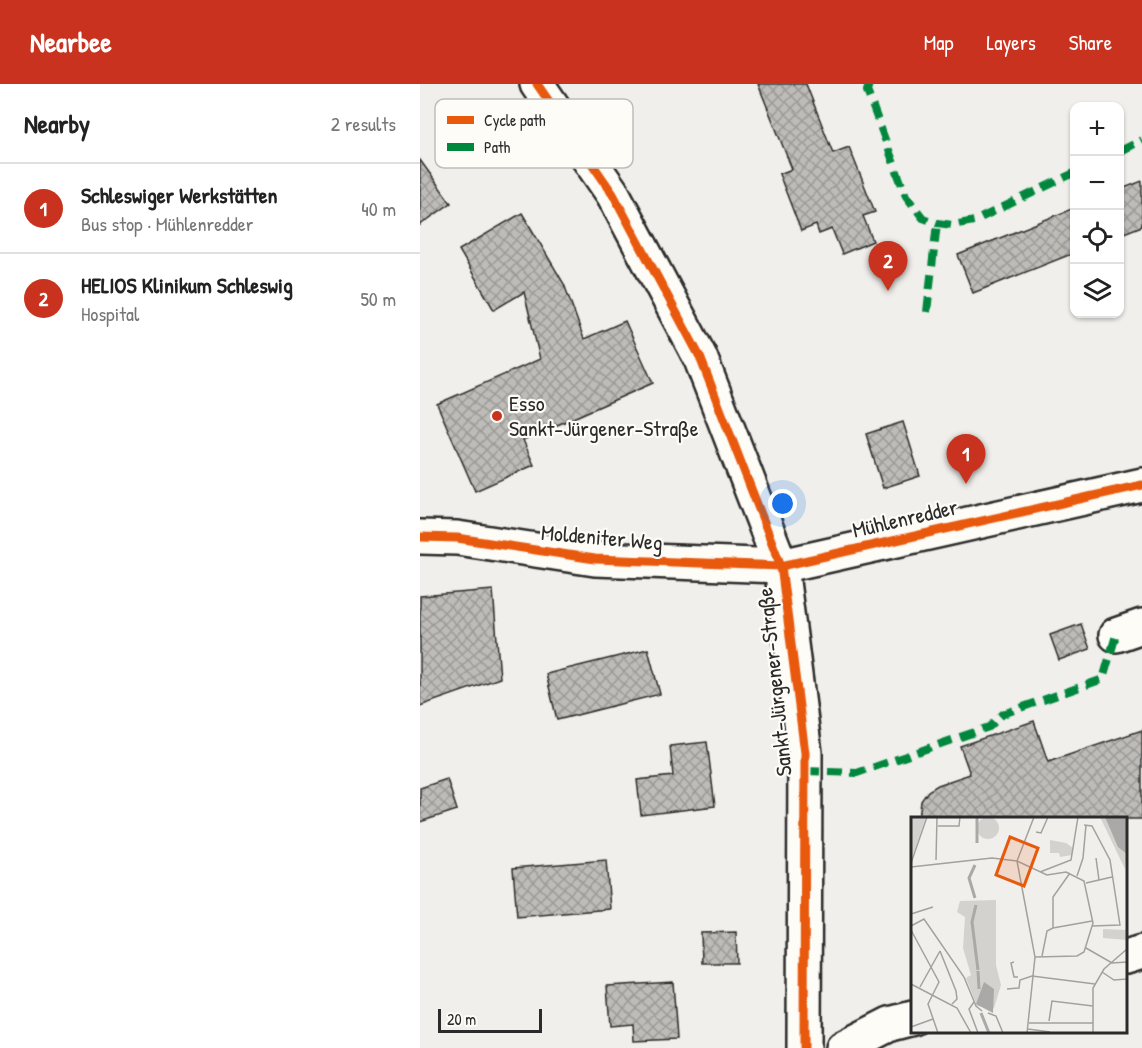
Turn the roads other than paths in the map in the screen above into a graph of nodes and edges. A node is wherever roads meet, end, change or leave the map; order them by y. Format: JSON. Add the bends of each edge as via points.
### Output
{"nodes":[{"id":1,"x":537,"y":84,"type":"edge"},
{"id":2,"x":547,"y":99,"type":"edge"},
{"id":3,"x":595,"y":168,"type":"edge"},
{"id":4,"x":1142,"y":485,"type":"edge"},
{"id":5,"x":420,"y":537,"type":"edge"},
{"id":6,"x":781,"y":566,"type":"junction"},
{"id":7,"x":1142,"y":952,"type":"edge"},
{"id":8,"x":1127,"y":956,"type":"edge"},
{"id":9,"x":911,"y":1018,"type":"edge"},
{"id":10,"x":804,"y":1048,"type":"edge"},
{"id":11,"x":843,"y":1048,"type":"edge"}],
"edges":[{"from":1,"to":2,"type":"street","name":"Sankt-Jürgener-Straße"},
{"from":3,"to":6,"type":"street","name":"Sankt-Jürgener-Straße","via":[[613,194],[700,357]]},
{"from":4,"to":6,"type":"street","name":"Mühlenredder"},
{"from":5,"to":6,"type":"street","name":"Moldeniter Weg","via":[[457,538],[595,560]]},
{"from":6,"to":10,"type":"street","name":"Sankt-Jürgener-Straße","via":[[805,753]]},
{"from":7,"to":8,"type":"street"},
{"from":9,"to":11,"type":"street","via":[[890,1024]]}]}
